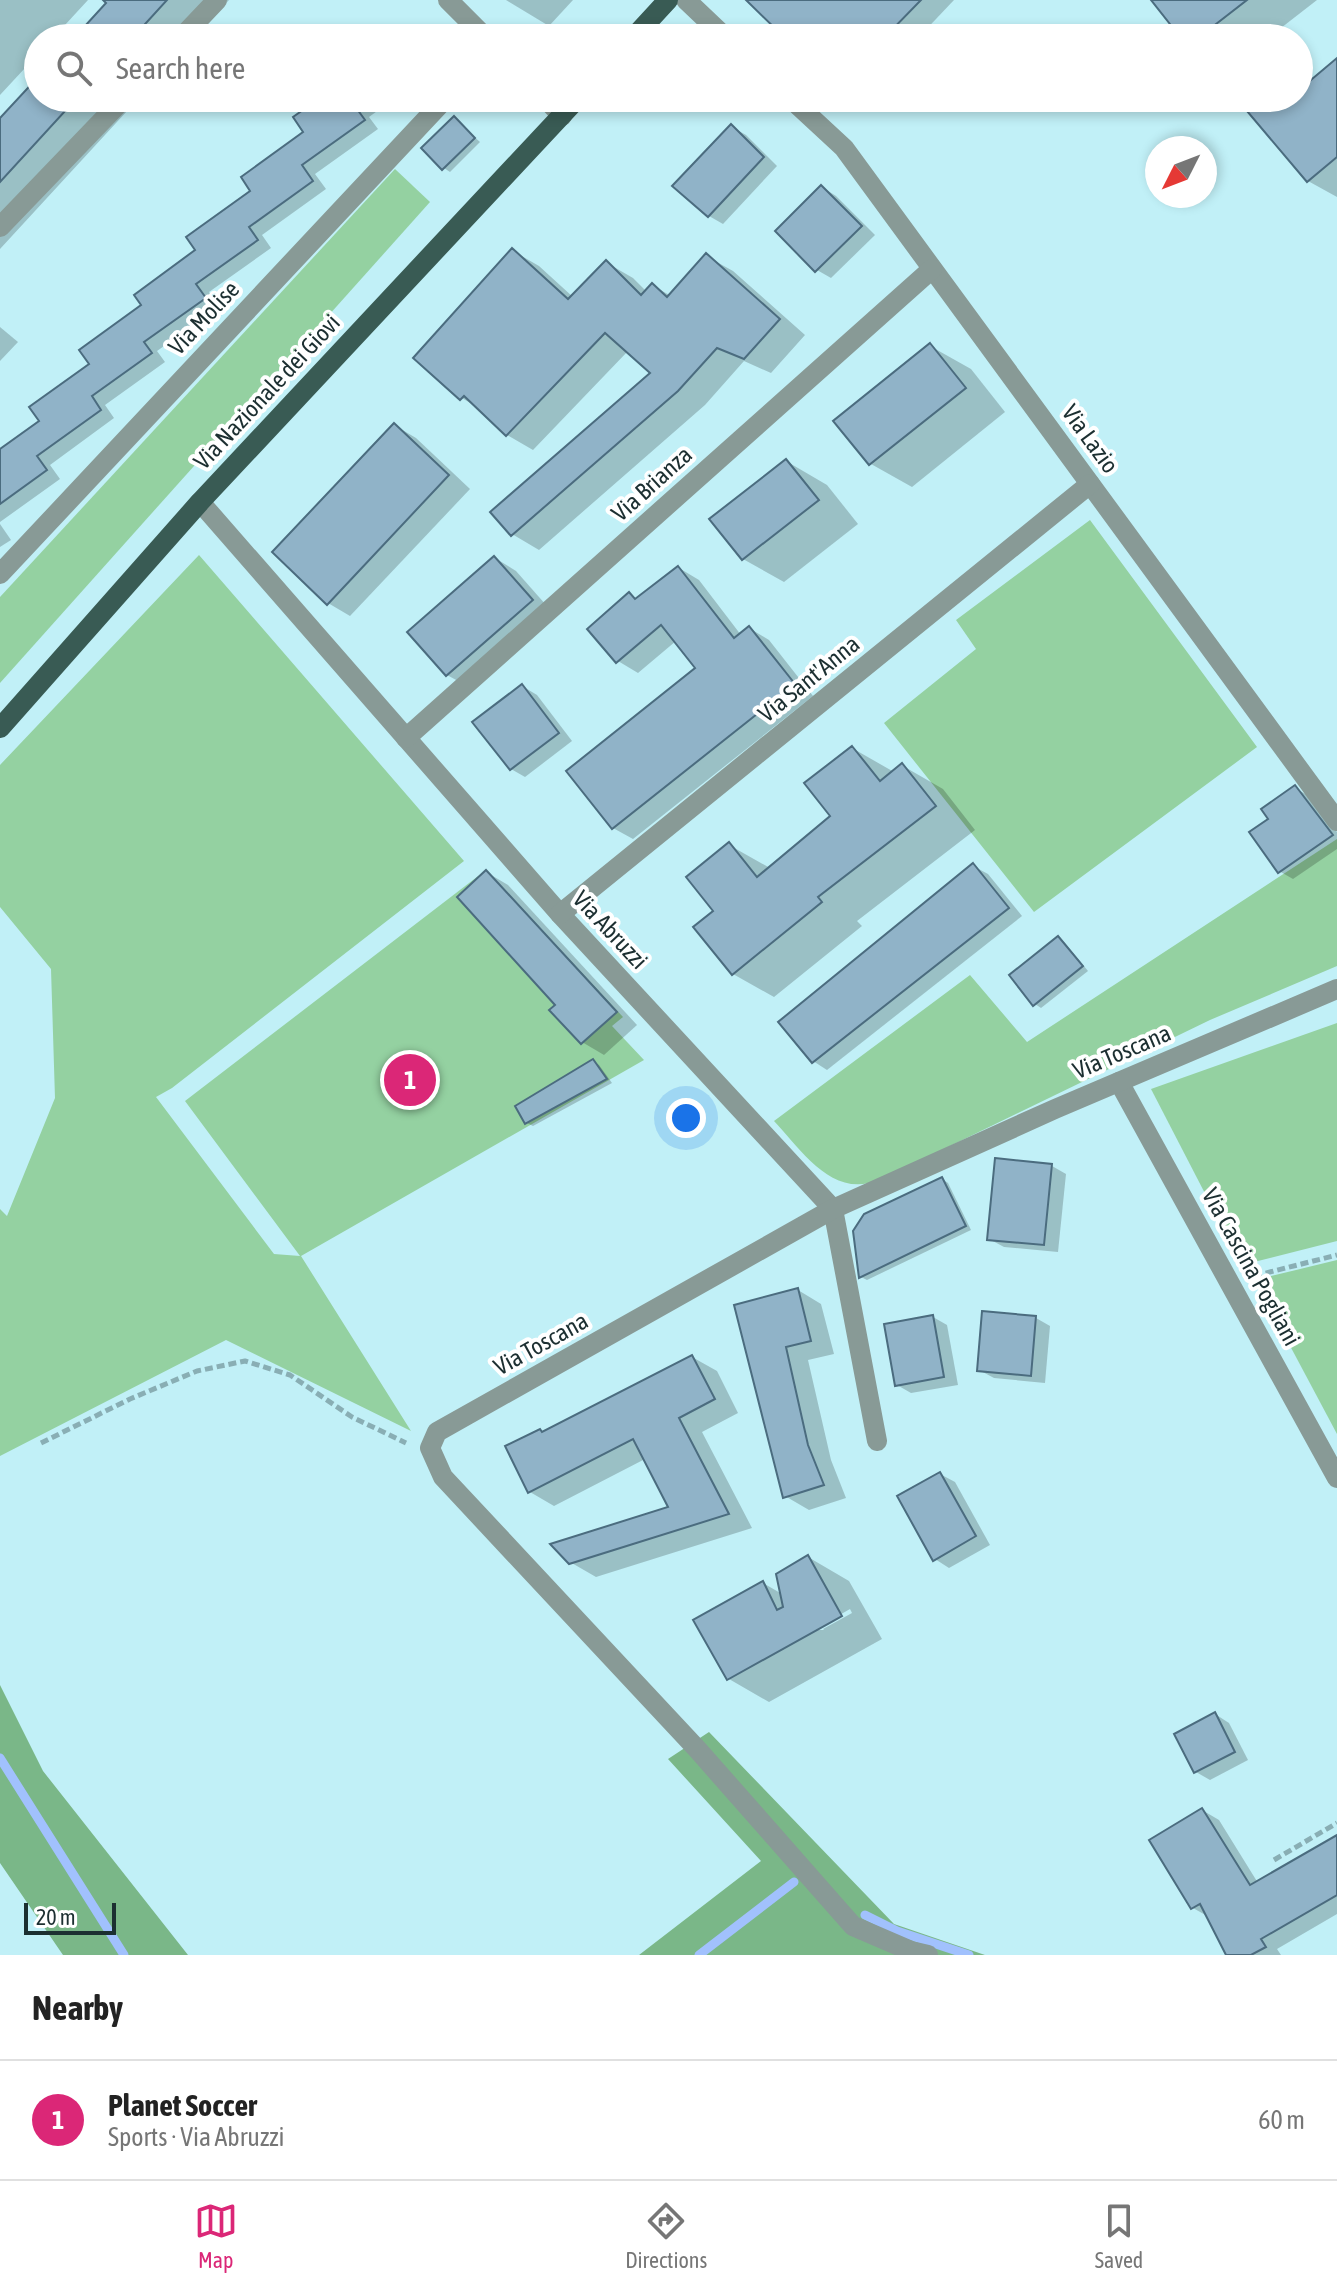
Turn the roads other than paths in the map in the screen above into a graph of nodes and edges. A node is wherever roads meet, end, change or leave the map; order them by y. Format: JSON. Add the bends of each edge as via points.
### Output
{"nodes":[{"id":1,"x":217,"y":0,"type":"edge"},
{"id":2,"x":448,"y":0,"type":"edge"},
{"id":3,"x":668,"y":0,"type":"edge"},
{"id":4,"x":686,"y":0,"type":"edge"},
{"id":5,"x":194,"y":24,"type":"edge"},
{"id":6,"x":472,"y":24,"type":"edge"},
{"id":7,"x":646,"y":24,"type":"edge"},
{"id":8,"x":711,"y":24,"type":"edge"},
{"id":9,"x":111,"y":112,"type":"edge"},
{"id":10,"x":433,"y":112,"type":"edge"},
{"id":11,"x":558,"y":112,"type":"edge"},
{"id":12,"x":566,"y":112,"type":"edge"},
{"id":13,"x":805,"y":112,"type":"edge"},
{"id":14,"x":562,"y":116,"type":"junction"},
{"id":15,"x":0,"y":227,"type":"edge"},
{"id":16,"x":932,"y":269,"type":"junction"},
{"id":17,"x":1090,"y":484,"type":"junction"},
{"id":18,"x":200,"y":502,"type":"junction"},
{"id":19,"x":0,"y":574,"type":"edge"},
{"id":20,"x":0,"y":728,"type":"edge"},
{"id":21,"x":406,"y":738,"type":"junction"},
{"id":22,"x":1337,"y":821,"type":"edge"},
{"id":23,"x":560,"y":914,"type":"junction"},
{"id":24,"x":1337,"y":989,"type":"edge"},
{"id":25,"x":1119,"y":1082,"type":"junction"},
{"id":26,"x":833,"y":1209,"type":"junction"},
{"id":27,"x":877,"y":1441,"type":"dead end"},
{"id":28,"x":1337,"y":1478,"type":"edge"},
{"id":29,"x":928,"y":1955,"type":"edge"}],
"edges":[{"from":1,"to":5,"type":"street"},
{"from":2,"to":6,"type":"street"},
{"from":3,"to":7,"type":"main road"},
{"from":4,"to":8,"type":"street"},
{"from":9,"to":15,"type":"street"},
{"from":10,"to":19,"type":"street","name":"Via Molise"},
{"from":11,"to":14,"type":"street"},
{"from":12,"to":14,"type":"main road","name":"Via Nazionale dei Giovi"},
{"from":13,"to":16,"type":"street","name":"Via Lazio","via":[[844,148]]},
{"from":14,"to":18,"type":"main road","name":"Via Nazionale dei Giovi"},
{"from":16,"to":17,"type":"street","name":"Via Lazio"},
{"from":16,"to":21,"type":"street","name":"Via Brianza"},
{"from":17,"to":22,"type":"street","name":"Via Lazio"},
{"from":17,"to":23,"type":"street","name":"Via Sant'Anna"},
{"from":18,"to":20,"type":"main road","name":"Via Nazionale dei Giovi"},
{"from":18,"to":21,"type":"street","name":"Via Abruzzi"},
{"from":21,"to":23,"type":"street","name":"Via Abruzzi"},
{"from":23,"to":26,"type":"street","name":"Via Abruzzi"},
{"from":24,"to":25,"type":"street","name":"Via Toscana"},
{"from":25,"to":26,"type":"street","name":"Via Toscana"},
{"from":25,"to":28,"type":"street","name":"Via Cascina Pogliani"},
{"from":26,"to":27,"type":"street"},
{"from":26,"to":29,"type":"street","name":"Via Toscana","via":[[437,1432],[430,1448],[443,1477],[698,1750],[853,1926]]}]}
